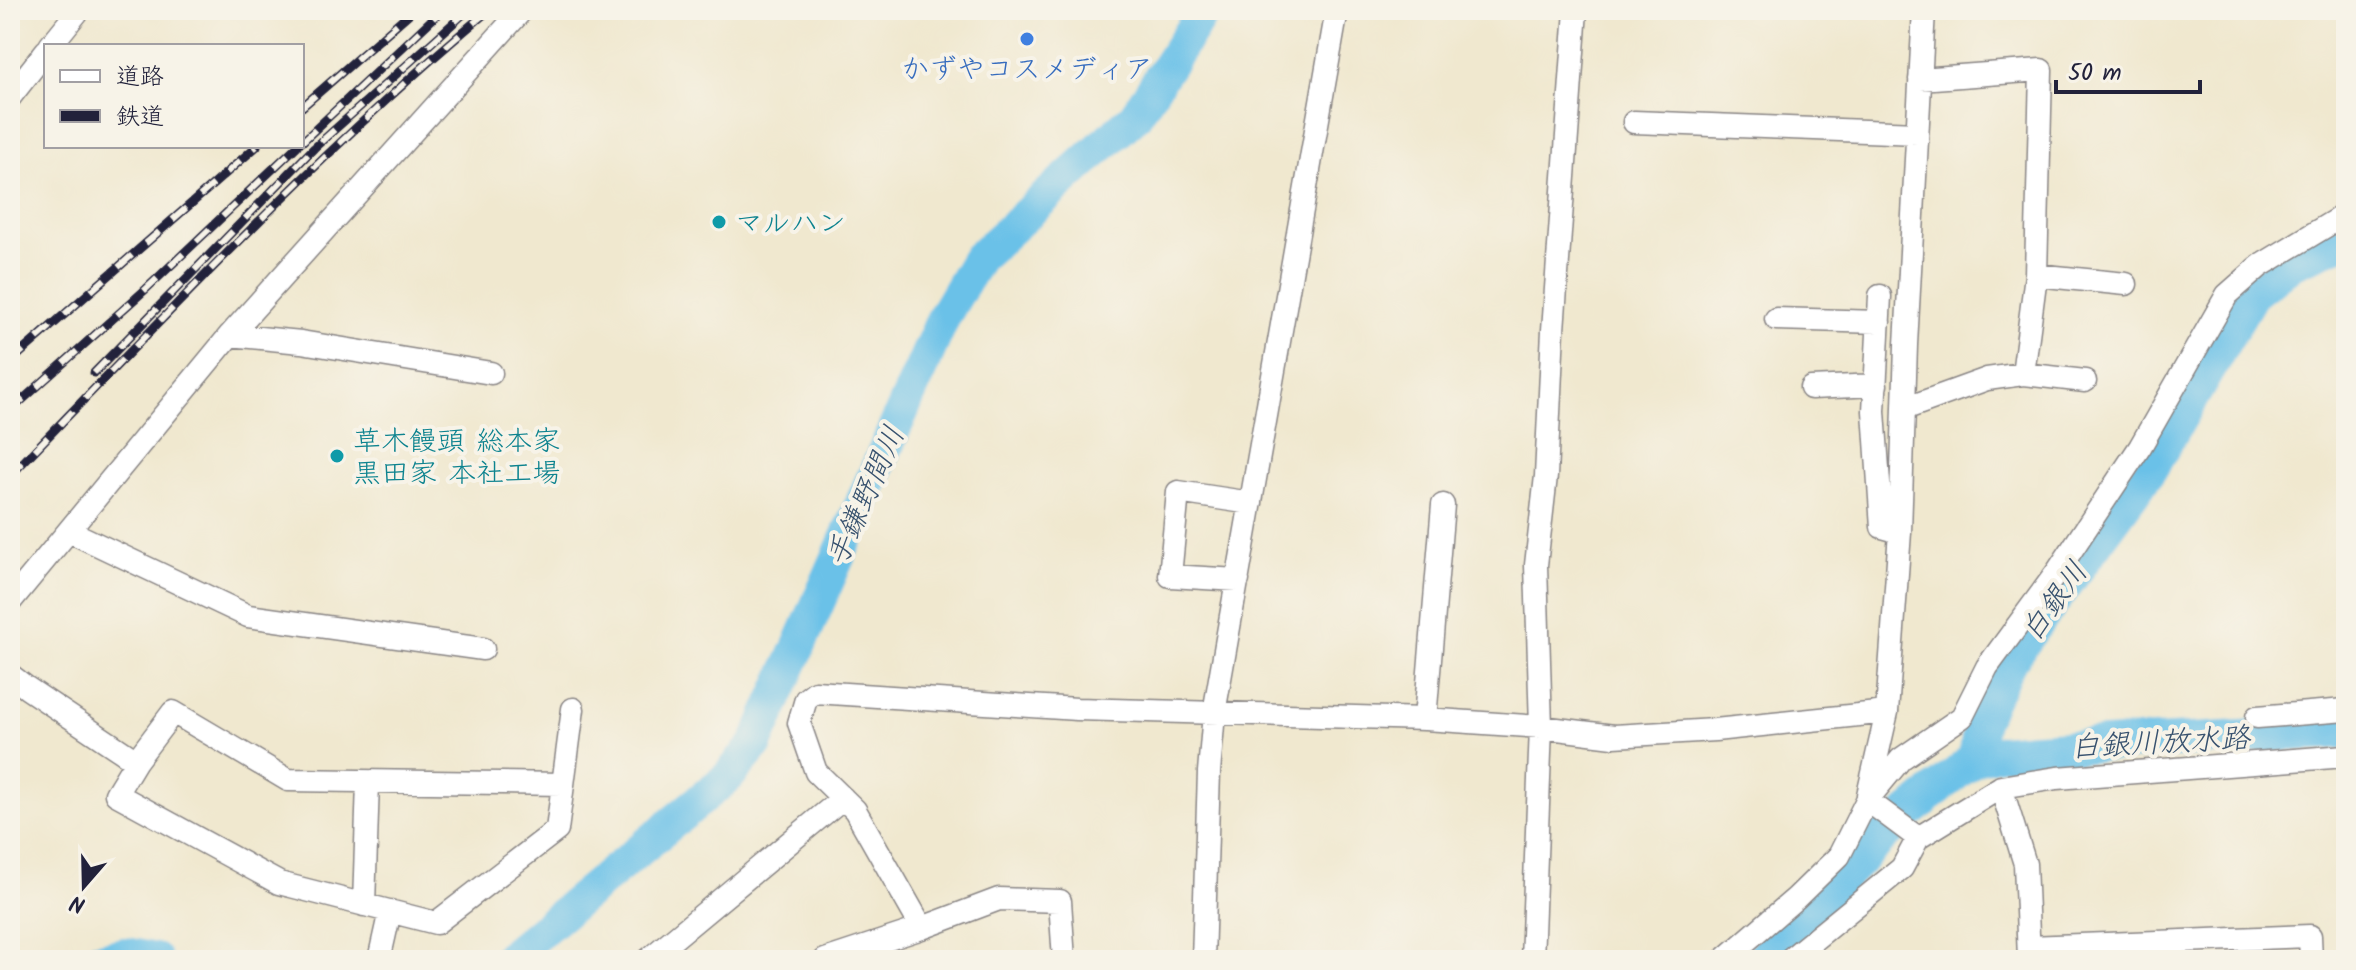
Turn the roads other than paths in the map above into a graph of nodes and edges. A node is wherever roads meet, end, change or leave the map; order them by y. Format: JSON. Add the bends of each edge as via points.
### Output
{"nodes":[{"id":1,"x":79,"y":10,"type":"edge"},
{"id":2,"x":522,"y":10,"type":"edge"},
{"id":3,"x":1337,"y":10,"type":"edge"},
{"id":4,"x":1576,"y":10,"type":"edge"},
{"id":5,"x":1924,"y":10,"type":"edge"},
{"id":6,"x":52,"y":44,"type":"edge"},
{"id":7,"x":44,"y":54,"type":"edge"},
{"id":8,"x":1920,"y":79,"type":"junction"},
{"id":9,"x":10,"y":97,"type":"edge"},
{"id":10,"x":1634,"y":122,"type":"dead end"},
{"id":11,"x":1917,"y":133,"type":"junction"},
{"id":12,"x":2346,"y":214,"type":"edge"},
{"id":13,"x":2036,"y":275,"type":"junction"},
{"id":14,"x":2126,"y":284,"type":"dead end"},
{"id":15,"x":1880,"y":296,"type":"dead end"},
{"id":16,"x":1776,"y":319,"type":"dead end"},
{"id":17,"x":1879,"y":322,"type":"junction"},
{"id":18,"x":230,"y":335,"type":"junction"},
{"id":19,"x":1906,"y":345,"type":"junction"},
{"id":20,"x":1878,"y":346,"type":"junction"},
{"id":21,"x":491,"y":373,"type":"dead end"},
{"id":22,"x":2023,"y":374,"type":"junction"},
{"id":23,"x":2085,"y":381,"type":"dead end"},
{"id":24,"x":1876,"y":385,"type":"junction"},
{"id":25,"x":1811,"y":388,"type":"dead end"},
{"id":26,"x":1904,"y":409,"type":"junction"},
{"id":27,"x":1251,"y":503,"type":"junction"},
{"id":28,"x":1443,"y":505,"type":"dead end"},
{"id":29,"x":69,"y":531,"type":"junction"},
{"id":30,"x":1900,"y":532,"type":"junction"},
{"id":31,"x":1238,"y":580,"type":"junction"},
{"id":32,"x":10,"y":602,"type":"edge"},
{"id":33,"x":483,"y":649,"type":"dead end"},
{"id":34,"x":10,"y":675,"type":"edge"},
{"id":35,"x":573,"y":709,"type":"dead end"},
{"id":36,"x":2346,"y":710,"type":"edge"},
{"id":37,"x":1887,"y":712,"type":"junction"},
{"id":38,"x":1214,"y":713,"type":"junction"},
{"id":39,"x":2257,"y":717,"type":"dead end"},
{"id":40,"x":1425,"y":719,"type":"junction"},
{"id":41,"x":1541,"y":727,"type":"junction"},
{"id":42,"x":2346,"y":756,"type":"edge"},
{"id":43,"x":136,"y":761,"type":"junction"},
{"id":44,"x":368,"y":782,"type":"junction"},
{"id":45,"x":563,"y":784,"type":"junction"},
{"id":46,"x":2001,"y":787,"type":"junction"},
{"id":47,"x":843,"y":798,"type":"junction"},
{"id":48,"x":1867,"y":800,"type":"junction"},
{"id":49,"x":1918,"y":838,"type":"junction"},
{"id":50,"x":364,"y":905,"type":"junction"},
{"id":51,"x":390,"y":911,"type":"junction"},
{"id":52,"x":922,"y":928,"type":"junction"},
{"id":53,"x":877,"y":951,"type":"edge"},
{"id":54,"x":2029,"y":953,"type":"edge"},
{"id":55,"x":379,"y":960,"type":"edge"},
{"id":56,"x":648,"y":960,"type":"edge"},
{"id":57,"x":825,"y":960,"type":"edge"},
{"id":58,"x":1064,"y":960,"type":"edge"},
{"id":59,"x":1203,"y":960,"type":"edge"},
{"id":60,"x":1532,"y":960,"type":"edge"},
{"id":61,"x":1724,"y":960,"type":"edge"},
{"id":62,"x":1789,"y":960,"type":"edge"},
{"id":63,"x":2311,"y":960,"type":"edge"}],
"edges":[{"from":1,"to":6,"type":"street"},
{"from":2,"to":18,"type":"street"},
{"from":3,"to":27,"type":"street"},
{"from":4,"to":41,"type":"street","via":[[1536,565]]},
{"from":5,"to":8,"type":"street"},
{"from":7,"to":9,"type":"street"},
{"from":8,"to":11,"type":"street"},
{"from":8,"to":13,"type":"street","via":[[2041,70]]},
{"from":10,"to":11,"type":"street"},
{"from":11,"to":19,"type":"street"},
{"from":12,"to":48,"type":"street","via":[[2260,266],[2227,295],[2140,447],[1987,667],[1962,717],[1901,759]]},
{"from":13,"to":14,"type":"street"},
{"from":13,"to":22,"type":"street"},
{"from":15,"to":17,"type":"street"},
{"from":16,"to":17,"type":"street"},
{"from":17,"to":20,"type":"street"},
{"from":18,"to":21,"type":"street"},
{"from":18,"to":29,"type":"street"},
{"from":19,"to":20,"type":"street"},
{"from":19,"to":26,"type":"street"},
{"from":20,"to":24,"type":"street"},
{"from":22,"to":23,"type":"street"},
{"from":22,"to":26,"type":"street","via":[[1987,379]]},
{"from":24,"to":25,"type":"street"},
{"from":24,"to":30,"type":"street","via":[[1882,527]]},
{"from":26,"to":30,"type":"street"},
{"from":27,"to":31,"type":"street"},
{"from":27,"to":31,"type":"street","via":[[1178,492],[1170,576]]},
{"from":28,"to":40,"type":"street"},
{"from":29,"to":32,"type":"street"},
{"from":29,"to":33,"type":"street","via":[[248,616]]},
{"from":30,"to":37,"type":"street"},
{"from":31,"to":38,"type":"street"},
{"from":34,"to":43,"type":"street"},
{"from":35,"to":45,"type":"street"},
{"from":36,"to":39,"type":"street"},
{"from":37,"to":41,"type":"street","via":[[1614,736]]},
{"from":37,"to":48,"type":"street"},
{"from":38,"to":40,"type":"street"},
{"from":38,"to":47,"type":"street","via":[[815,692],[806,699],[799,723],[816,772]]},
{"from":38,"to":59,"type":"street"},
{"from":40,"to":41,"type":"street"},
{"from":41,"to":60,"type":"street"},
{"from":42,"to":46,"type":"street"},
{"from":43,"to":44,"type":"street","via":[[173,712],[288,780]]},
{"from":43,"to":50,"type":"street","via":[[116,794],[279,883]]},
{"from":44,"to":45,"type":"street"},
{"from":44,"to":50,"type":"street"},
{"from":45,"to":51,"type":"street","via":[[557,830],[436,923]]},
{"from":46,"to":49,"type":"street"},
{"from":46,"to":54,"type":"street","via":[[2025,864]]},
{"from":47,"to":52,"type":"street","via":[[855,810]]},
{"from":47,"to":56,"type":"street"},
{"from":48,"to":49,"type":"street"},
{"from":48,"to":61,"type":"street","via":[[1839,856]]},
{"from":49,"to":62,"type":"street","via":[[1902,868]]},
{"from":50,"to":51,"type":"street"},
{"from":51,"to":55,"type":"street"},
{"from":52,"to":53,"type":"street"},
{"from":52,"to":58,"type":"street","via":[[999,899],[1060,901]]},
{"from":53,"to":57,"type":"street"},
{"from":54,"to":63,"type":"street","via":[[2310,936]]}]}
